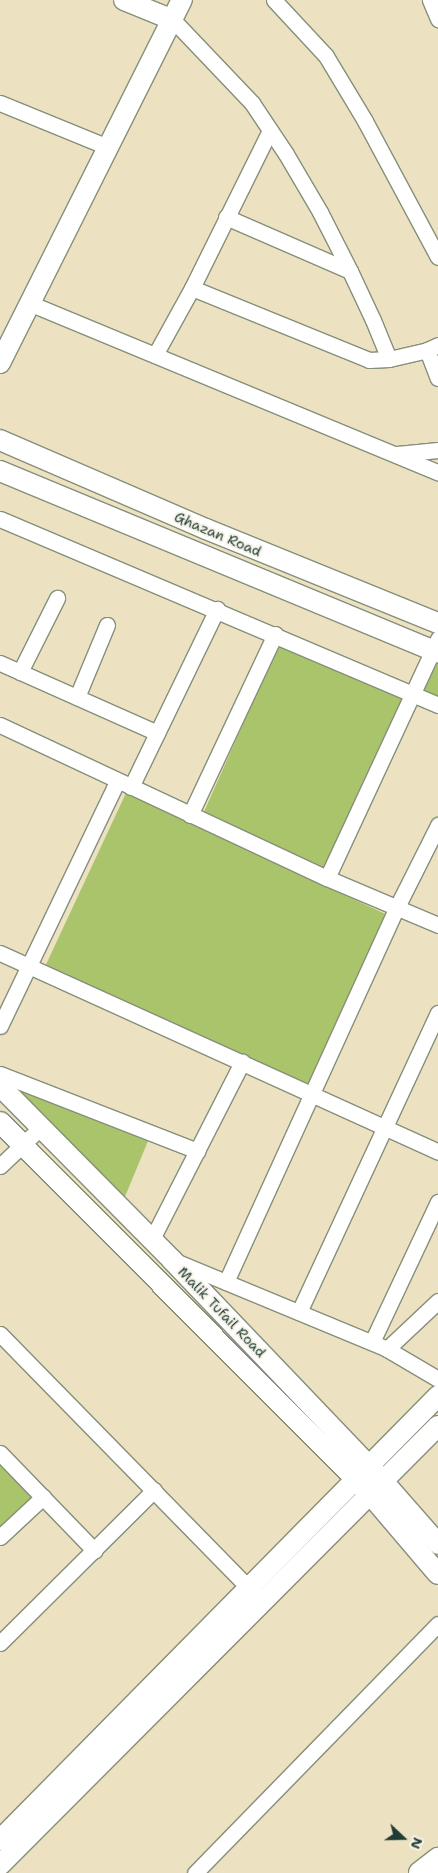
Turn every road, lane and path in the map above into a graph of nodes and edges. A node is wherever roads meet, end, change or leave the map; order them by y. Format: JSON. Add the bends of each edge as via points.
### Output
{"nodes":[{"id":1,"x":124,"y":0,"type":"edge"},
{"id":2,"x":182,"y":0,"type":"edge"},
{"id":3,"x":275,"y":0,"type":"edge"},
{"id":4,"x":430,"y":0,"type":"edge"},
{"id":5,"x":438,"y":19,"type":"edge"},
{"id":6,"x":172,"y":20,"type":"junction"},
{"id":7,"x":0,"y":103,"type":"edge"},
{"id":8,"x":270,"y":130,"type":"junction"},
{"id":9,"x":108,"y":147,"type":"junction"},
{"id":10,"x":226,"y":217,"type":"junction"},
{"id":11,"x":438,"y":257,"type":"edge"},
{"id":12,"x":350,"y":271,"type":"junction"},
{"id":13,"x":192,"y":288,"type":"junction"},
{"id":14,"x":29,"y":303,"type":"junction"},
{"id":15,"x":433,"y":348,"type":"edge"},
{"id":16,"x":155,"y":355,"type":"junction"},
{"id":17,"x":388,"y":359,"type":"junction"},
{"id":18,"x":0,"y":363,"type":"edge"},
{"id":19,"x":438,"y":378,"type":"edge"},
{"id":20,"x":0,"y":440,"type":"edge"},
{"id":21,"x":438,"y":450,"type":"edge"},
{"id":22,"x":397,"y":454,"type":"junction"},
{"id":23,"x":0,"y":471,"type":"edge"},
{"id":24,"x":438,"y":472,"type":"edge"},
{"id":25,"x":0,"y":519,"type":"edge"},
{"id":26,"x":57,"y":598,"type":"dead end"},
{"id":27,"x":217,"y":609,"type":"junction"},
{"id":28,"x":438,"y":623,"type":"edge"},
{"id":29,"x":107,"y":624,"type":"dead end"},
{"id":30,"x":275,"y":634,"type":"junction"},
{"id":31,"x":436,"y":647,"type":"edge"},
{"id":32,"x":0,"y":663,"type":"edge"},
{"id":33,"x":20,"y":672,"type":"junction"},
{"id":34,"x":412,"y":694,"type":"junction"},
{"id":35,"x":77,"y":698,"type":"junction"},
{"id":36,"x":438,"y":705,"type":"edge"},
{"id":37,"x":0,"y":725,"type":"edge"},
{"id":38,"x":157,"y":733,"type":"junction"},
{"id":39,"x":124,"y":784,"type":"junction"},
{"id":40,"x":190,"y":815,"type":"junction"},
{"id":41,"x":438,"y":824,"type":"edge"},
{"id":42,"x":327,"y":878,"type":"junction"},
{"id":43,"x":397,"y":907,"type":"junction"},
{"id":44,"x":438,"y":925,"type":"edge"},
{"id":45,"x":0,"y":953,"type":"edge"},
{"id":46,"x":29,"y":966,"type":"junction"},
{"id":47,"x":438,"y":1014,"type":"edge"},
{"id":48,"x":0,"y":1026,"type":"edge"},
{"id":49,"x":242,"y":1062,"type":"junction"},
{"id":50,"x":0,"y":1074,"type":"edge"},
{"id":51,"x":0,"y":1086,"type":"edge"},
{"id":52,"x":313,"y":1095,"type":"junction"},
{"id":53,"x":0,"y":1122,"type":"edge"},
{"id":54,"x":40,"y":1128,"type":"junction"},
{"id":55,"x":385,"y":1128,"type":"junction"},
{"id":56,"x":22,"y":1145,"type":"junction"},
{"id":57,"x":196,"y":1151,"type":"junction"},
{"id":58,"x":438,"y":1152,"type":"edge"},
{"id":59,"x":0,"y":1166,"type":"edge"},
{"id":60,"x":438,"y":1202,"type":"edge"},
{"id":61,"x":152,"y":1239,"type":"junction"},
{"id":62,"x":172,"y":1260,"type":"junction"},
{"id":63,"x":226,"y":1282,"type":"junction"},
{"id":64,"x":438,"y":1301,"type":"edge"},
{"id":65,"x":299,"y":1312,"type":"junction"},
{"id":66,"x":0,"y":1334,"type":"edge"},
{"id":67,"x":372,"y":1342,"type":"junction"},
{"id":68,"x":388,"y":1348,"type":"junction"},
{"id":69,"x":438,"y":1379,"type":"edge"},
{"id":70,"x":438,"y":1396,"type":"edge"},
{"id":71,"x":438,"y":1426,"type":"edge"},
{"id":72,"x":0,"y":1453,"type":"edge"},
{"id":73,"x":362,"y":1472,"type":"junction"},
{"id":74,"x":376,"y":1486,"type":"junction"},
{"id":75,"x":154,"y":1490,"type":"junction"},
{"id":76,"x":43,"y":1497,"type":"junction"},
{"id":77,"x":0,"y":1537,"type":"edge"},
{"id":78,"x":438,"y":1544,"type":"edge"},
{"id":79,"x":95,"y":1551,"type":"junction"},
{"id":80,"x":438,"y":1574,"type":"edge"},
{"id":81,"x":248,"y":1586,"type":"junction"},
{"id":82,"x":263,"y":1603,"type":"junction"},
{"id":83,"x":438,"y":1624,"type":"edge"},
{"id":84,"x":0,"y":1643,"type":"edge"},
{"id":85,"x":0,"y":1840,"type":"edge"},
{"id":86,"x":438,"y":1859,"type":"edge"},
{"id":87,"x":0,"y":1865,"type":"edge"},
{"id":88,"x":195,"y":1873,"type":"edge"},
{"id":89,"x":420,"y":1873,"type":"edge"}],
"edges":[{"from":1,"to":6,"type":"street"},
{"from":2,"to":6,"type":"street"},
{"from":3,"to":11,"type":"street","via":[[326,56]]},
{"from":4,"to":5,"type":"street"},
{"from":6,"to":8,"type":"street","via":[[252,103]]},
{"from":6,"to":9,"type":"street"},
{"from":7,"to":9,"type":"street"},
{"from":8,"to":10,"type":"street"},
{"from":8,"to":12,"type":"street","via":[[320,212]]},
{"from":9,"to":14,"type":"street"},
{"from":10,"to":12,"type":"street"},
{"from":10,"to":13,"type":"street"},
{"from":12,"to":17,"type":"street"},
{"from":13,"to":16,"type":"street"},
{"from":13,"to":17,"type":"street","via":[[369,360]]},
{"from":14,"to":16,"type":"street"},
{"from":14,"to":18,"type":"street"},
{"from":15,"to":17,"type":"street"},
{"from":15,"to":19,"type":"street"},
{"from":16,"to":22,"type":"street"},
{"from":20,"to":28,"type":"street","name":"Ghazan Road","via":[[206,529]]},
{"from":21,"to":22,"type":"street"},
{"from":22,"to":24,"type":"street"},
{"from":23,"to":31,"type":"street","name":"Ghazan Road"},
{"from":25,"to":27,"type":"street"},
{"from":26,"to":33,"type":"street"},
{"from":27,"to":30,"type":"street"},
{"from":27,"to":38,"type":"street"},
{"from":29,"to":35,"type":"street"},
{"from":30,"to":34,"type":"street"},
{"from":30,"to":40,"type":"street"},
{"from":31,"to":34,"type":"street"},
{"from":32,"to":33,"type":"street"},
{"from":33,"to":35,"type":"street"},
{"from":34,"to":36,"type":"street"},
{"from":34,"to":42,"type":"street"},
{"from":35,"to":38,"type":"street"},
{"from":37,"to":39,"type":"street"},
{"from":38,"to":39,"type":"street"},
{"from":39,"to":40,"type":"street"},
{"from":39,"to":46,"type":"street"},
{"from":40,"to":42,"type":"street"},
{"from":41,"to":43,"type":"street"},
{"from":42,"to":43,"type":"street"},
{"from":43,"to":44,"type":"street"},
{"from":43,"to":52,"type":"street"},
{"from":45,"to":46,"type":"street"},
{"from":46,"to":48,"type":"street"},
{"from":46,"to":49,"type":"street"},
{"from":47,"to":55,"type":"street"},
{"from":49,"to":52,"type":"street"},
{"from":49,"to":57,"type":"street"},
{"from":50,"to":57,"type":"street"},
{"from":51,"to":54,"type":"street","name":"Malik Tufail Road"},
{"from":52,"to":55,"type":"street"},
{"from":52,"to":63,"type":"street"},
{"from":53,"to":56,"type":"street","name":"Malik Tufail Road"},
{"from":54,"to":56,"type":"street"},
{"from":54,"to":61,"type":"street","name":"Malik Tufail Road"},
{"from":55,"to":58,"type":"street"},
{"from":55,"to":65,"type":"street"},
{"from":56,"to":59,"type":"street"},
{"from":56,"to":73,"type":"street","name":"Malik Tufail Road"},
{"from":57,"to":61,"type":"street"},
{"from":60,"to":67,"type":"street"},
{"from":61,"to":62,"type":"street","name":"Malik Tufail Road"},
{"from":62,"to":63,"type":"street"},
{"from":62,"to":73,"type":"street","name":"Malik Tufail Road"},
{"from":63,"to":65,"type":"street"},
{"from":64,"to":68,"type":"street"},
{"from":65,"to":67,"type":"street"},
{"from":66,"to":75,"type":"street"},
{"from":67,"to":68,"type":"street"},
{"from":68,"to":69,"type":"street"},
{"from":70,"to":73,"type":"street"},
{"from":71,"to":74,"type":"street"},
{"from":72,"to":76,"type":"street"},
{"from":73,"to":74,"type":"street","name":"Malik Tufail Road"},
{"from":73,"to":81,"type":"street"},
{"from":74,"to":78,"type":"street","name":"Malik Tufail Road"},
{"from":74,"to":80,"type":"street","name":"Malik Tufail Road"},
{"from":74,"to":82,"type":"street"},
{"from":75,"to":79,"type":"street"},
{"from":75,"to":81,"type":"street"},
{"from":76,"to":77,"type":"street"},
{"from":76,"to":79,"type":"street"},
{"from":79,"to":84,"type":"street"},
{"from":81,"to":82,"type":"street"},
{"from":81,"to":85,"type":"street"},
{"from":82,"to":87,"type":"street"},
{"from":83,"to":88,"type":"street"},
{"from":86,"to":89,"type":"main road"}]}
